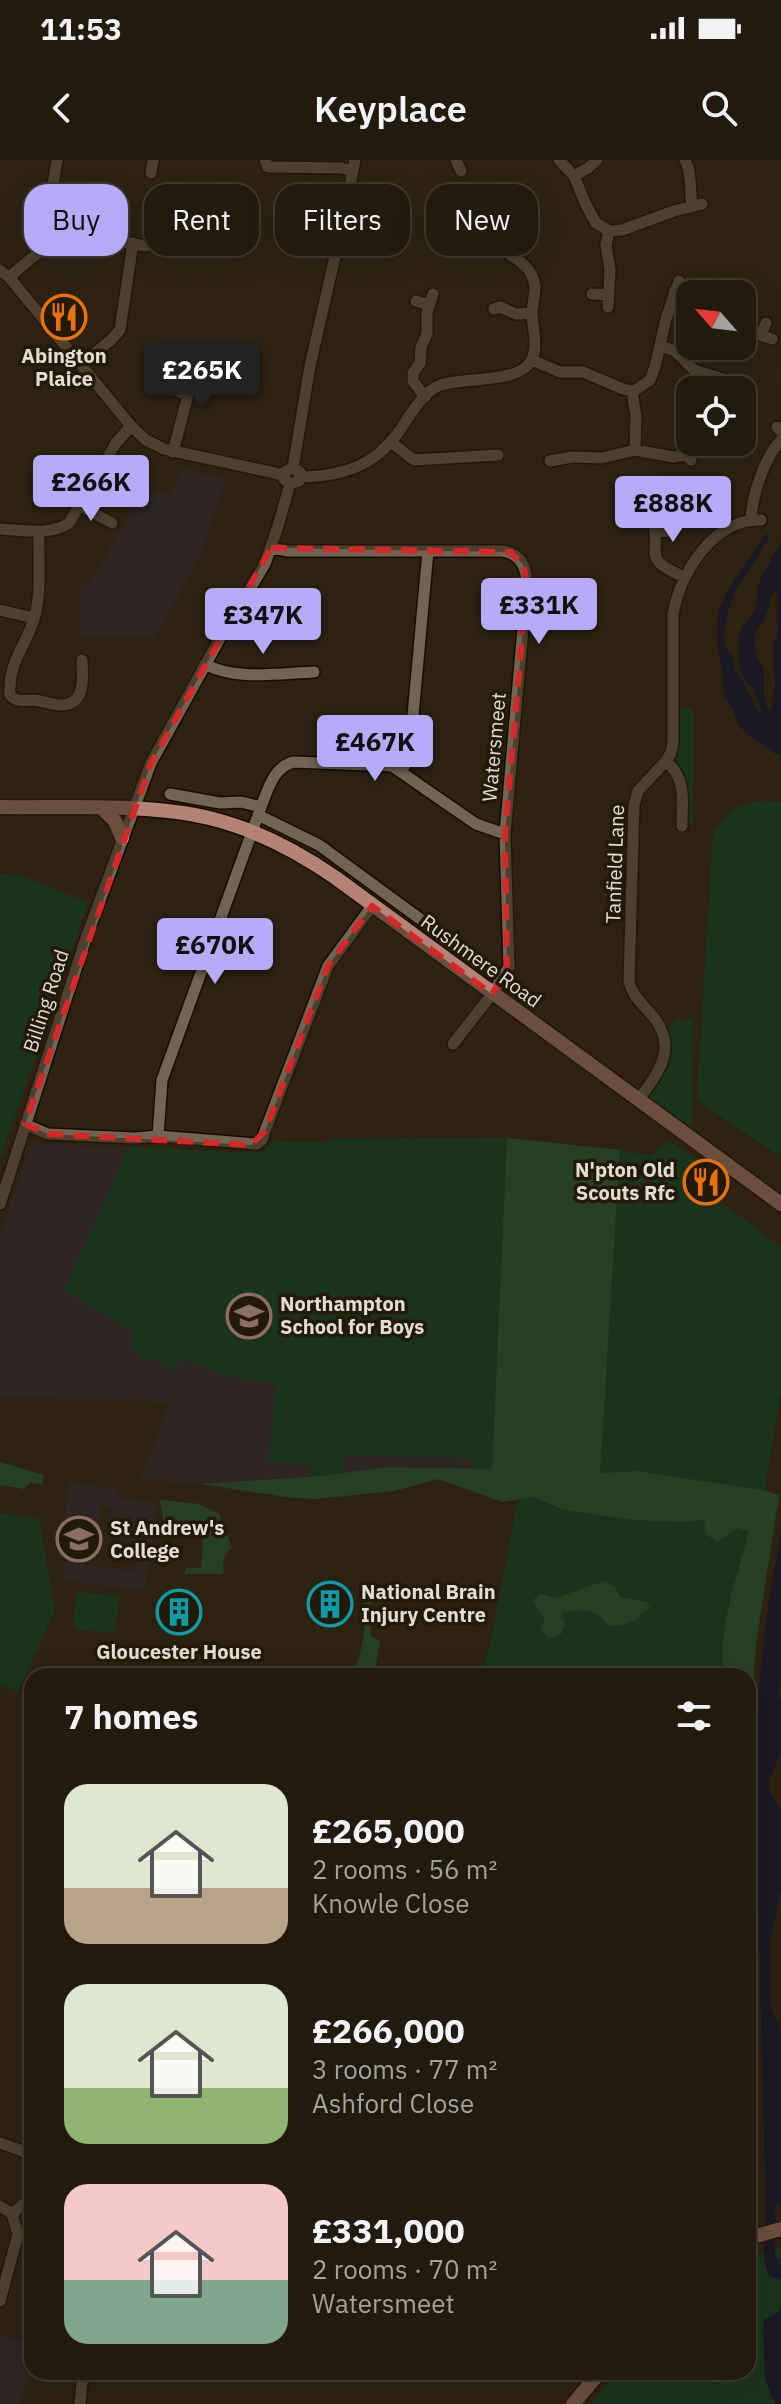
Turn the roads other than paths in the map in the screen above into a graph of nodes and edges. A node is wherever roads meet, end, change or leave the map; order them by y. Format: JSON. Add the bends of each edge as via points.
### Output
{"nodes":[{"id":1,"x":57,"y":160,"type":"edge"},
{"id":2,"x":153,"y":160,"type":"edge"},
{"id":3,"x":265,"y":160,"type":"edge"},
{"id":4,"x":559,"y":160,"type":"edge"},
{"id":5,"x":597,"y":160,"type":"edge"},
{"id":6,"x":685,"y":160,"type":"edge"},
{"id":7,"x":354,"y":165,"type":"edge"},
{"id":8,"x":151,"y":173,"type":"dead end"},
{"id":9,"x":574,"y":176,"type":"junction"},
{"id":10,"x":609,"y":231,"type":"junction"},
{"id":11,"x":134,"y":244,"type":"dead end"},
{"id":12,"x":512,"y":256,"type":"edge"},
{"id":13,"x":4,"y":274,"type":"edge"},
{"id":14,"x":676,"y":289,"type":"edge"},
{"id":15,"x":592,"y":294,"type":"dead end"},
{"id":16,"x":416,"y":301,"type":"dead end"},
{"id":17,"x":494,"y":309,"type":"dead end"},
{"id":18,"x":532,"y":313,"type":"junction"},
{"id":19,"x":756,"y":332,"type":"edge"},
{"id":20,"x":766,"y":332,"type":"dead end"},
{"id":21,"x":661,"y":346,"type":"junction"},
{"id":22,"x":532,"y":360,"type":"junction"},
{"id":23,"x":81,"y":364,"type":"junction"},
{"id":24,"x":707,"y":376,"type":"edge"},
{"id":25,"x":632,"y":391,"type":"junction"},
{"id":26,"x":188,"y":395,"type":"dead end"},
{"id":27,"x":425,"y":397,"type":"junction"},
{"id":28,"x":131,"y":426,"type":"junction"},
{"id":29,"x":781,"y":440,"type":"edge"},
{"id":30,"x":392,"y":443,"type":"junction"},
{"id":31,"x":635,"y":450,"type":"junction"},
{"id":32,"x":173,"y":452,"type":"junction"},
{"id":33,"x":491,"y":452,"type":"dead end"},
{"id":34,"x":691,"y":460,"type":"dead end"},
{"id":35,"x":550,"y":461,"type":"dead end"},
{"id":36,"x":292,"y":476,"type":"junction"},
{"id":37,"x":81,"y":506,"type":"junction"},
{"id":38,"x":112,"y":523,"type":"dead end"},
{"id":39,"x":659,"y":527,"type":"dead end"},
{"id":40,"x":0,"y":529,"type":"edge"},
{"id":41,"x":39,"y":531,"type":"junction"},
{"id":42,"x":271,"y":548,"type":"junction"},
{"id":43,"x":428,"y":551,"type":"junction"},
{"id":44,"x":684,"y":577,"type":"junction"},
{"id":45,"x":0,"y":610,"type":"edge"},
{"id":46,"x":34,"y":618,"type":"junction"},
{"id":47,"x":82,"y":660,"type":"dead end"},
{"id":48,"x":205,"y":664,"type":"junction"},
{"id":49,"x":314,"y":672,"type":"dead end"},
{"id":50,"x":666,"y":761,"type":"junction"},
{"id":51,"x":401,"y":771,"type":"junction"},
{"id":52,"x":170,"y":794,"type":"dead end"},
{"id":53,"x":0,"y":807,"type":"edge"},
{"id":54,"x":103,"y":809,"type":"junction"},
{"id":55,"x":132,"y":810,"type":"junction"},
{"id":56,"x":259,"y":811,"type":"junction"},
{"id":57,"x":682,"y":826,"type":"dead end"},
{"id":58,"x":252,"y":832,"type":"junction"},
{"id":59,"x":505,"y":834,"type":"junction"},
{"id":60,"x":122,"y":838,"type":"junction"},
{"id":61,"x":372,"y":906,"type":"junction"},
{"id":62,"x":502,"y":979,"type":"junction"},
{"id":63,"x":492,"y":994,"type":"junction"},
{"id":64,"x":453,"y":1044,"type":"dead end"},
{"id":65,"x":638,"y":1100,"type":"junction"},
{"id":66,"x":25,"y":1124,"type":"junction"},
{"id":67,"x":158,"y":1136,"type":"junction"},
{"id":68,"x":0,"y":1204,"type":"edge"},
{"id":69,"x":781,"y":1204,"type":"edge"},
{"id":70,"x":0,"y":2143,"type":"edge"},
{"id":71,"x":24,"y":2152,"type":"edge"},
{"id":72,"x":24,"y":2204,"type":"edge"},
{"id":73,"x":0,"y":2206,"type":"edge"},
{"id":74,"x":12,"y":2214,"type":"junction"},
{"id":75,"x":781,"y":2229,"type":"edge"},
{"id":76,"x":756,"y":2235,"type":"edge"},
{"id":77,"x":0,"y":2301,"type":"edge"},
{"id":78,"x":82,"y":2380,"type":"edge"},
{"id":79,"x":593,"y":2380,"type":"edge"},
{"id":80,"x":80,"y":2404,"type":"edge"},
{"id":81,"x":573,"y":2404,"type":"edge"}],
"edges":[{"from":1,"to":13,"type":"street","via":[[43,246]]},
{"from":2,"to":8,"type":"street"},
{"from":3,"to":7,"type":"street","via":[[268,167]]},
{"from":4,"to":9,"type":"street"},
{"from":5,"to":9,"type":"street"},
{"from":6,"to":10,"type":"street","via":[[697,206]]},
{"from":7,"to":36,"type":"street","name":"Billing Road"},
{"from":9,"to":10,"type":"street","via":[[596,223]]},
{"from":10,"to":15,"type":"street","via":[[608,301]]},
{"from":11,"to":23,"type":"street","via":[[120,330]]},
{"from":12,"to":18,"type":"street","via":[[525,265],[535,284]]},
{"from":13,"to":23,"type":"street"},
{"from":14,"to":21,"type":"street"},
{"from":16,"to":27,"type":"street","via":[[431,299],[420,363],[413,373]]},
{"from":17,"to":18,"type":"street"},
{"from":18,"to":22,"type":"street"},
{"from":19,"to":20,"type":"street"},
{"from":21,"to":24,"type":"street"},
{"from":21,"to":25,"type":"street","via":[[650,380]]},
{"from":22,"to":25,"type":"street"},
{"from":22,"to":27,"type":"street","via":[[517,375],[456,381]]},
{"from":23,"to":28,"type":"street"},
{"from":25,"to":31,"type":"street"},
{"from":26,"to":32,"type":"street"},
{"from":27,"to":30,"type":"street"},
{"from":28,"to":32,"type":"street","via":[[146,440]]},
{"from":28,"to":37,"type":"street"},
{"from":29,"to":44,"type":"street","via":[[754,495],[756,520],[723,533]]},
{"from":30,"to":33,"type":"street","via":[[414,460]]},
{"from":30,"to":36,"type":"street","via":[[358,467]]},
{"from":31,"to":34,"type":"street","via":[[686,455]]},
{"from":31,"to":35,"type":"street"},
{"from":32,"to":36,"type":"street"},
{"from":36,"to":42,"type":"street","name":"Billing Road"},
{"from":37,"to":38,"type":"street"},
{"from":37,"to":41,"type":"street","via":[[65,525]]},
{"from":39,"to":44,"type":"street","via":[[657,562]]},
{"from":40,"to":41,"type":"street"},
{"from":41,"to":46,"type":"street"},
{"from":42,"to":43,"type":"street","name":"Watersmeet"},
{"from":42,"to":48,"type":"street","name":"Billing Road"},
{"from":43,"to":51,"type":"street","via":[[409,759]]},
{"from":43,"to":59,"type":"street","name":"Watersmeet","via":[[510,552],[527,573]]},
{"from":44,"to":50,"type":"street","via":[[673,614],[673,742]]},
{"from":45,"to":46,"type":"street"},
{"from":46,"to":47,"type":"street","via":[[12,667],[13,699],[71,703],[81,692]]},
{"from":48,"to":49,"type":"street","via":[[233,674]]},
{"from":48,"to":55,"type":"street","name":"Billing Road"},
{"from":50,"to":57,"type":"street","via":[[680,777]]},
{"from":50,"to":65,"type":"street","name":"Tanfield Lane","via":[[638,791],[634,805],[629,982],[660,1027],[664,1042],[660,1069]]},
{"from":51,"to":56,"type":"street","via":[[392,766],[286,763]]},
{"from":51,"to":59,"type":"street","via":[[476,824]]},
{"from":52,"to":56,"type":"street","name":"Rushmere Road","via":[[241,802]]},
{"from":53,"to":54,"type":"main road","name":"Rushmere Road"},
{"from":54,"to":55,"type":"main road","name":"Rushmere Road"},
{"from":54,"to":60,"type":"main road"},
{"from":55,"to":58,"type":"main road","name":"Rushmere Road","via":[[194,815]]},
{"from":55,"to":60,"type":"street","name":"Billing Road"},
{"from":56,"to":58,"type":"street"},
{"from":56,"to":62,"type":"street","name":"Rushmere Road","via":[[329,852]]},
{"from":58,"to":61,"type":"main road","name":"Rushmere Road","via":[[312,861]]},
{"from":58,"to":67,"type":"street","via":[[162,1080]]},
{"from":59,"to":62,"type":"street","name":"Watersmeet","via":[[509,967]]},
{"from":60,"to":66,"type":"street","name":"Billing Road"},
{"from":61,"to":63,"type":"main road","name":"Rushmere Road"},
{"from":61,"to":67,"type":"street","via":[[328,966],[262,1140],[251,1145]]},
{"from":62,"to":63,"type":"street","name":"Watersmeet"},
{"from":63,"to":64,"type":"street","name":"Watersmeet"},
{"from":63,"to":65,"type":"main road","name":"Rushmere Road"},
{"from":65,"to":69,"type":"main road","name":"Rushmere Road"},
{"from":66,"to":67,"type":"street","via":[[48,1134]]},
{"from":66,"to":68,"type":"street","name":"Billing Road"},
{"from":70,"to":71,"type":"street"},
{"from":72,"to":74,"type":"street"},
{"from":73,"to":74,"type":"street"},
{"from":74,"to":77,"type":"street","via":[[17,2242]]},
{"from":75,"to":76,"type":"main road"},
{"from":78,"to":80,"type":"street"},
{"from":79,"to":81,"type":"main road"}]}
